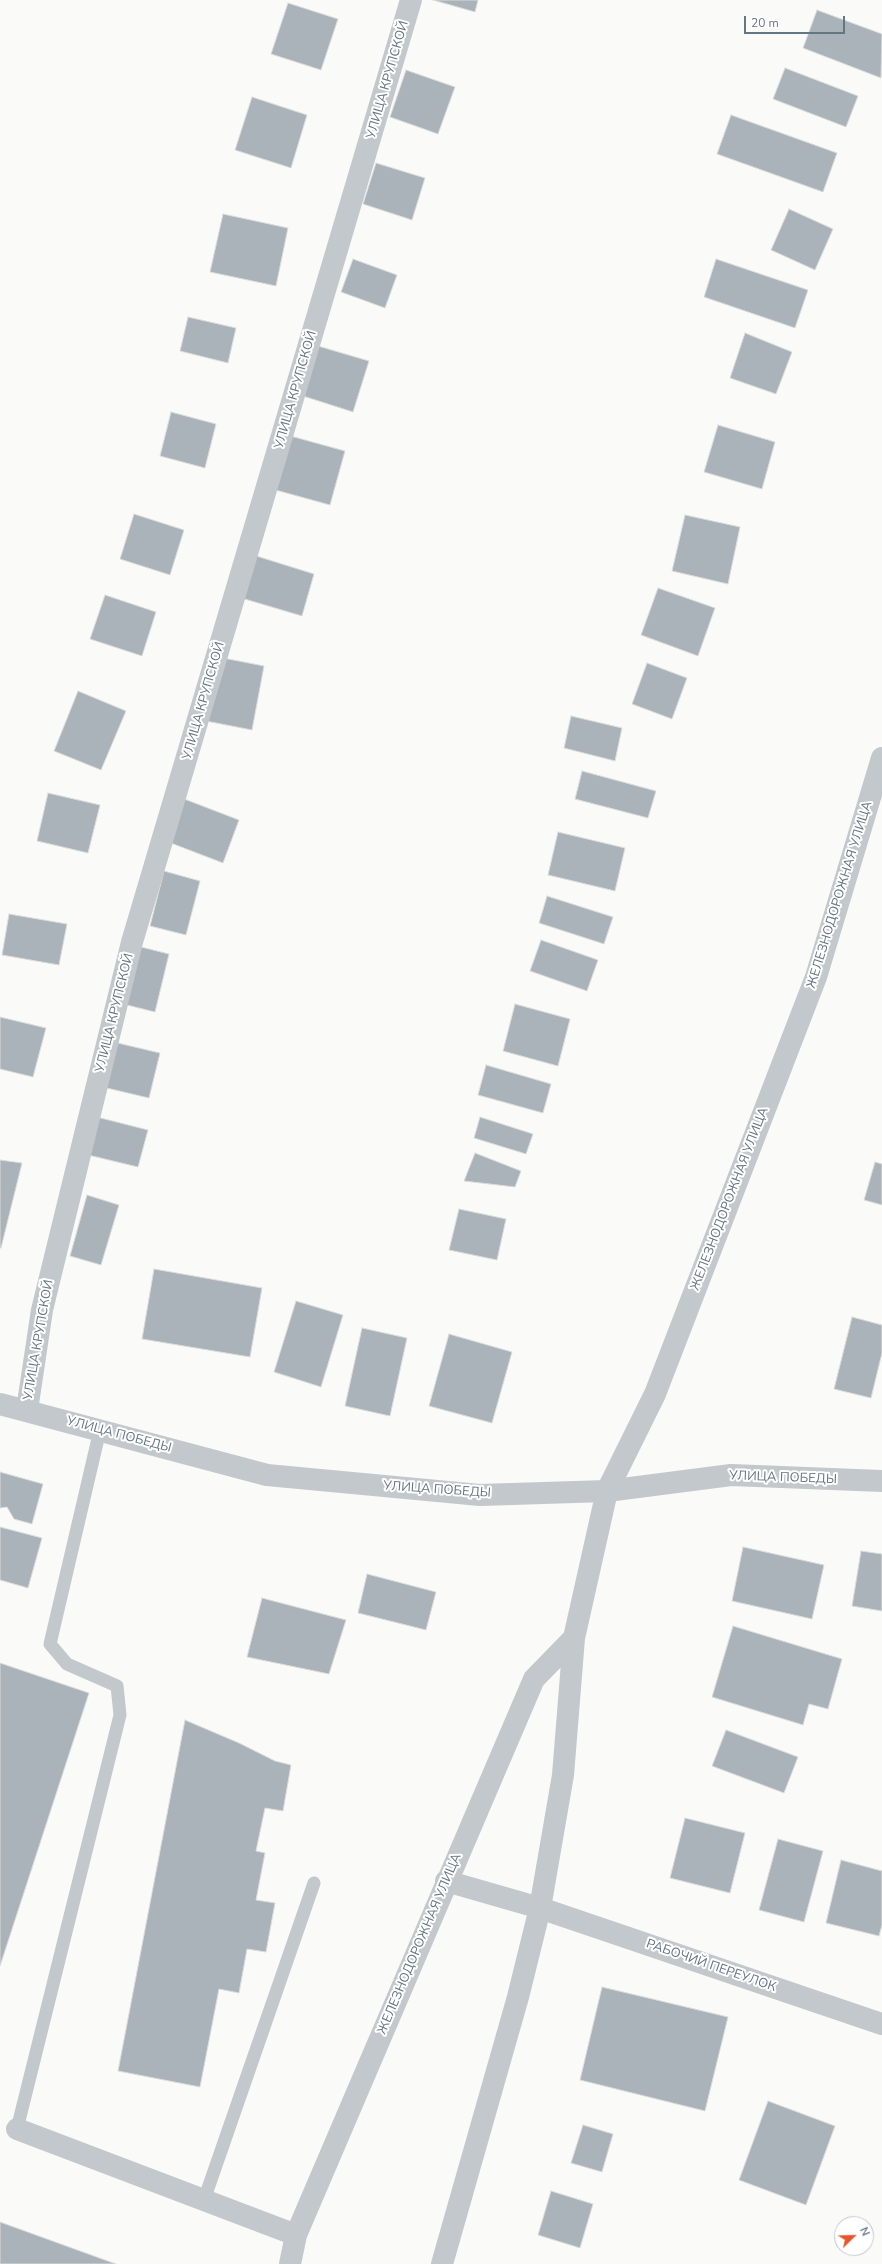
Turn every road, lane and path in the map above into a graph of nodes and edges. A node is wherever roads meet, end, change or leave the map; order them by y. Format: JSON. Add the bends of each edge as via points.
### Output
{"nodes":[{"id":1,"x":411,"y":0,"type":"edge"},
{"id":2,"x":882,"y":758,"type":"edge"},
{"id":3,"x":0,"y":1404,"type":"edge"},
{"id":4,"x":27,"y":1410,"type":"junction"},
{"id":5,"x":100,"y":1430,"type":"junction"},
{"id":6,"x":882,"y":1481,"type":"edge"},
{"id":7,"x":607,"y":1491,"type":"junction"},
{"id":8,"x":574,"y":1638,"type":"junction"},
{"id":9,"x":446,"y":1881,"type":"junction"},
{"id":10,"x":314,"y":1883,"type":"dead end"},
{"id":11,"x":540,"y":1908,"type":"junction"},
{"id":12,"x":882,"y":2024,"type":"edge"},
{"id":13,"x":17,"y":2129,"type":"joint"},
{"id":14,"x":204,"y":2200,"type":"junction"},
{"id":15,"x":296,"y":2235,"type":"junction"},
{"id":16,"x":290,"y":2264,"type":"edge"},
{"id":17,"x":442,"y":2264,"type":"edge"}],
"edges":[{"from":1,"to":4,"type":"street","name":"УЛИЦА КРУПСКОЙ","via":[[132,942],[42,1310]]},
{"from":2,"to":7,"type":"street","name":"ЖЕЛЕЗНОДОРОЖНАЯ УЛИЦА","via":[[816,977],[655,1394]]},
{"from":3,"to":4,"type":"street","name":"УЛИЦА ПОБЕДЫ"},
{"from":4,"to":5,"type":"street","name":"УЛИЦА ПОБЕДЫ"},
{"from":5,"to":7,"type":"street","name":"УЛИЦА ПОБЕДЫ","via":[[267,1475],[480,1495]]},
{"from":5,"to":13,"type":"lane","via":[[50,1644],[68,1664],[117,1686],[120,1715]]},
{"from":6,"to":7,"type":"street","name":"УЛИЦА ПОБЕДЫ","via":[[731,1475]]},
{"from":7,"to":8,"type":"street","name":"ЖЕЛЕЗНОДОРОЖНАЯ УЛИЦА"},
{"from":8,"to":9,"type":"street","name":"ЖЕЛЕЗНОДОРОЖНАЯ УЛИЦА","via":[[534,1679]]},
{"from":8,"to":11,"type":"street","name":"ЖЕЛЕЗНОДОРОЖНАЯ УЛИЦА","via":[[563,1775]]},
{"from":9,"to":11,"type":"street","name":"РАБОЧИЙ ПЕРЕУЛОК"},
{"from":9,"to":15,"type":"street","name":"ЖЕЛЕЗНОДОРОЖНАЯ УЛИЦА"},
{"from":10,"to":14,"type":"lane"},
{"from":11,"to":12,"type":"street","name":"РАБОЧИЙ ПЕРЕУЛОК"},
{"from":11,"to":17,"type":"street","name":"ЖЕЛЕЗНОДОРОЖНАЯ УЛИЦА","via":[[518,1997]]},
{"from":13,"to":14,"type":"street"},
{"from":14,"to":15,"type":"street"},
{"from":15,"to":16,"type":"street","name":"ЖЕЛЕЗНОДОРОЖНАЯ УЛИЦА"}]}
